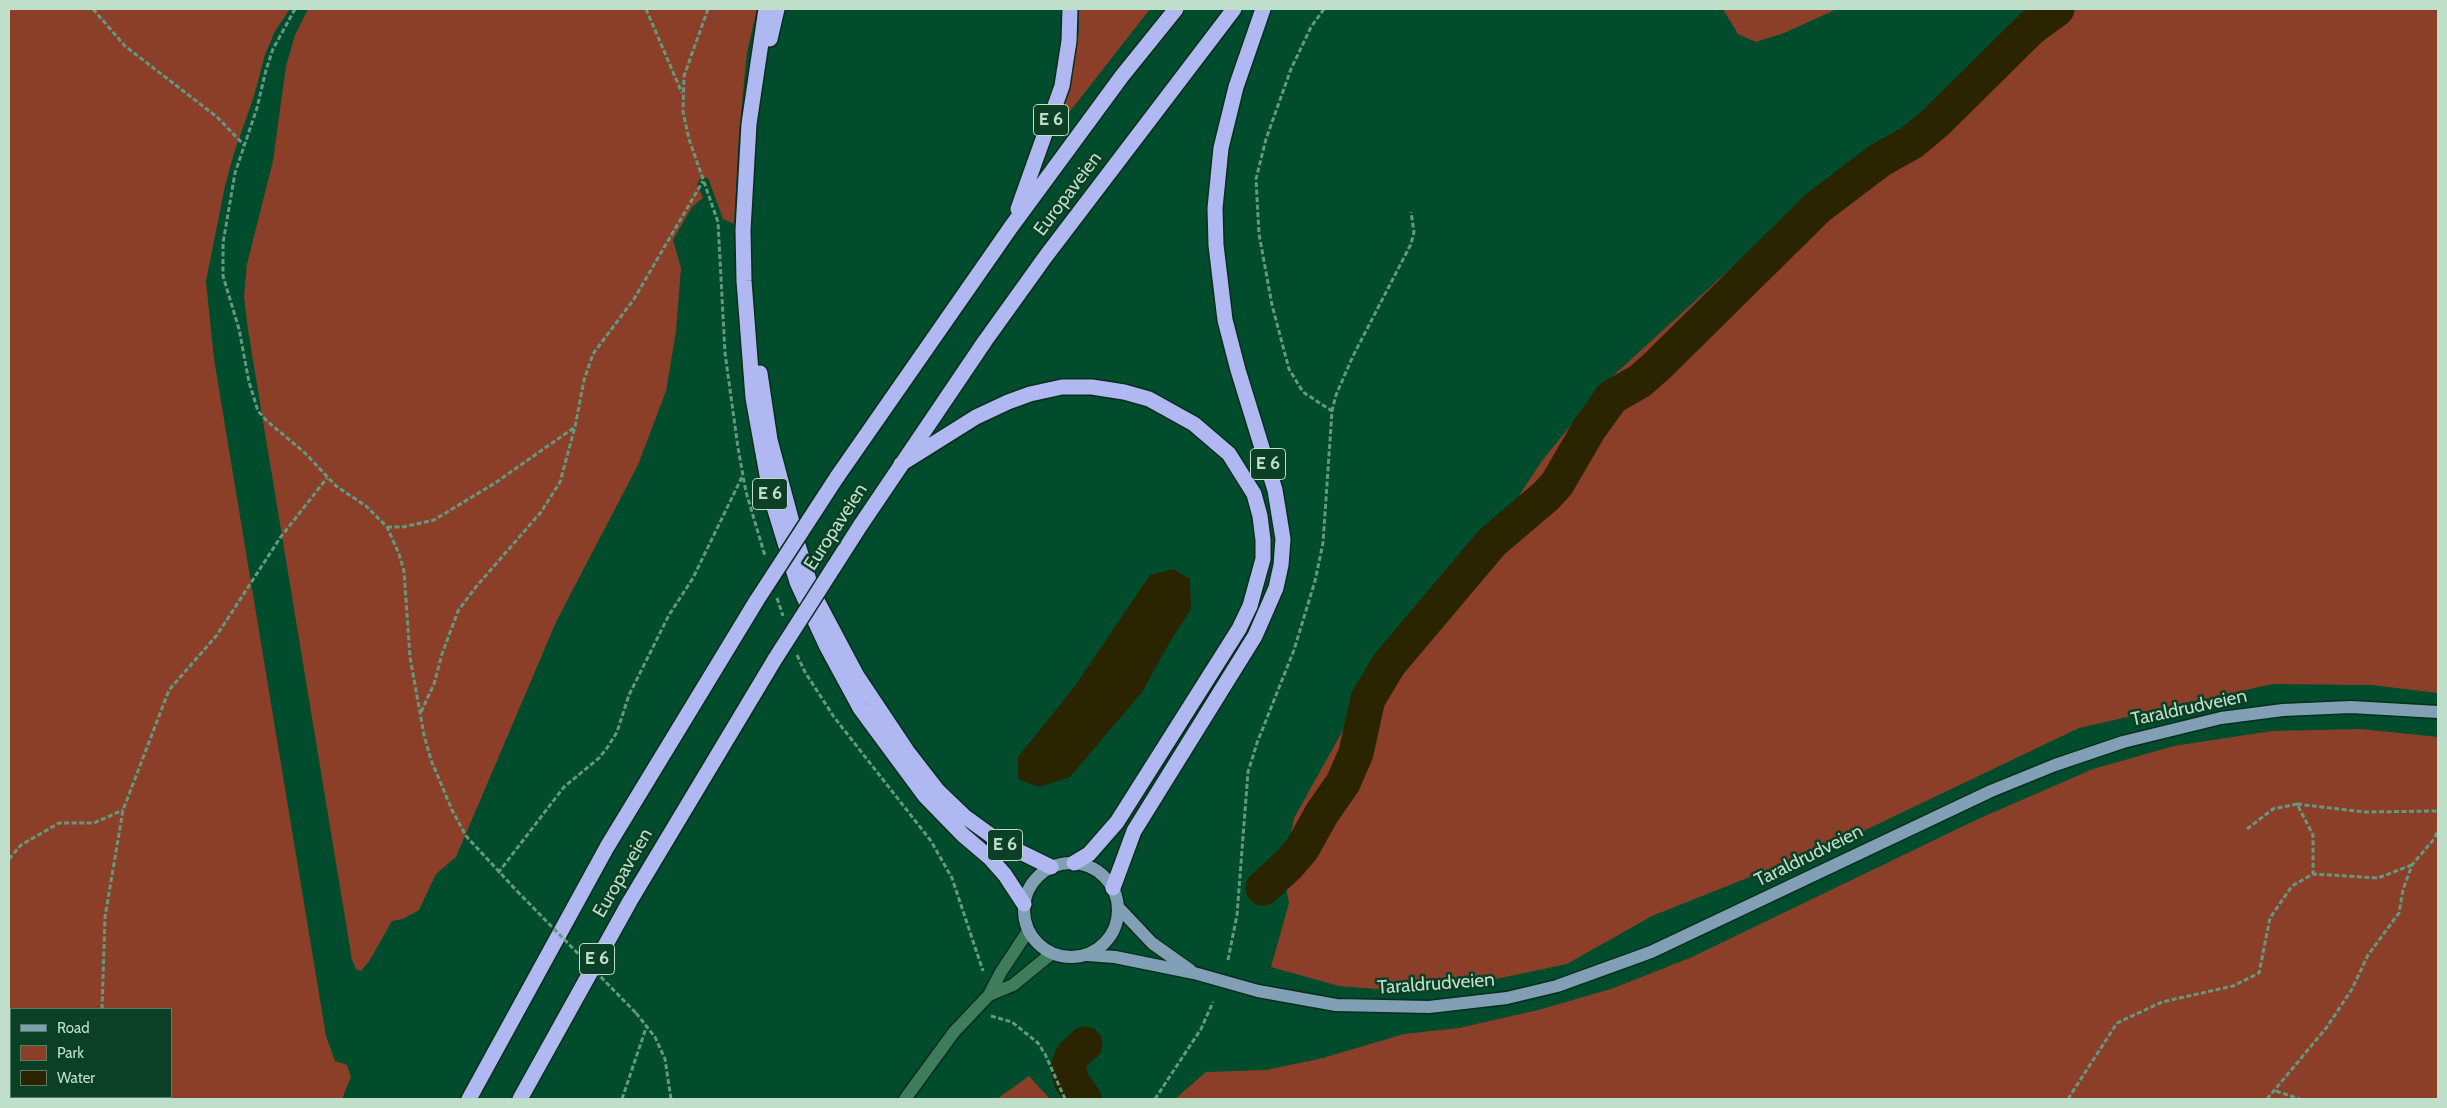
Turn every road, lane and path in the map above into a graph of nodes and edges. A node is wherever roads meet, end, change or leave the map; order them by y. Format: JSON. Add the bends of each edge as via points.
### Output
{"nodes":[{"id":1,"x":93,"y":9,"type":"edge"},
{"id":2,"x":295,"y":9,"type":"edge"},
{"id":3,"x":646,"y":9,"type":"edge"},
{"id":4,"x":708,"y":9,"type":"edge"},
{"id":5,"x":766,"y":9,"type":"edge"},
{"id":6,"x":777,"y":9,"type":"edge"},
{"id":7,"x":1070,"y":9,"type":"edge"},
{"id":8,"x":1176,"y":9,"type":"edge"},
{"id":9,"x":1234,"y":9,"type":"edge"},
{"id":10,"x":1263,"y":9,"type":"edge"},
{"id":11,"x":1324,"y":9,"type":"edge"},
{"id":12,"x":683,"y":95,"type":"junction"},
{"id":13,"x":244,"y":145,"type":"junction"},
{"id":14,"x":704,"y":180,"type":"junction"},
{"id":15,"x":1411,"y":212,"type":"dead end"},
{"id":16,"x":1011,"y":227,"type":"junction"},
{"id":17,"x":1332,"y":411,"type":"junction"},
{"id":18,"x":575,"y":427,"type":"junction"},
{"id":19,"x":901,"y":464,"type":"junction"},
{"id":20,"x":327,"y":478,"type":"junction"},
{"id":21,"x":387,"y":527,"type":"junction"},
{"id":22,"x":2438,"y":712,"type":"edge"},
{"id":23,"x":420,"y":713,"type":"junction"},
{"id":24,"x":2297,"y":804,"type":"junction"},
{"id":25,"x":123,"y":810,"type":"junction"},
{"id":26,"x":2438,"y":811,"type":"edge"},
{"id":27,"x":2247,"y":829,"type":"dead end"},
{"id":28,"x":2438,"y":830,"type":"edge"},
{"id":29,"x":9,"y":859,"type":"edge"},
{"id":30,"x":1074,"y":863,"type":"junction"},
{"id":31,"x":2412,"y":865,"type":"junction"},
{"id":32,"x":1052,"y":867,"type":"junction"},
{"id":33,"x":498,"y":872,"type":"junction"},
{"id":34,"x":2314,"y":874,"type":"junction"},
{"id":35,"x":1113,"y":888,"type":"junction"},
{"id":36,"x":1024,"y":904,"type":"junction"},
{"id":37,"x":1119,"y":908,"type":"junction"},
{"id":38,"x":1028,"y":932,"type":"junction"},
{"id":39,"x":1051,"y":954,"type":"junction"},
{"id":40,"x":1088,"y":955,"type":"junction"},
{"id":41,"x":1228,"y":960,"type":"dead end"},
{"id":42,"x":1194,"y":973,"type":"junction"},
{"id":43,"x":989,"y":995,"type":"junction"},
{"id":44,"x":1213,"y":1002,"type":"dead end"},
{"id":45,"x":102,"y":1008,"type":"edge"},
{"id":46,"x":647,"y":1025,"type":"junction"},
{"id":47,"x":2276,"y":1091,"type":"junction"},
{"id":48,"x":469,"y":1099,"type":"edge"},
{"id":49,"x":520,"y":1099,"type":"edge"},
{"id":50,"x":622,"y":1099,"type":"edge"},
{"id":51,"x":671,"y":1099,"type":"edge"},
{"id":52,"x":905,"y":1099,"type":"edge"},
{"id":53,"x":1155,"y":1099,"type":"edge"},
{"id":54,"x":2068,"y":1099,"type":"edge"},
{"id":55,"x":2267,"y":1099,"type":"edge"},
{"id":56,"x":2300,"y":1099,"type":"edge"}],
"edges":[{"from":1,"to":13,"type":"path","via":[[125,46],[217,117]]},
{"from":2,"to":13,"type":"path","via":[[273,49]]},
{"from":3,"to":12,"type":"path"},
{"from":4,"to":12,"type":"path","via":[[686,70]]},
{"from":5,"to":36,"type":"highway","number":"E 6","via":[[749,124],[743,247],[753,398],[771,497],[797,582],[860,708],[925,796],[962,835],[990,858]]},
{"from":6,"to":32,"type":"highway","number":"E 6","via":[[766,66],[756,154],[753,288],[770,440],[798,545],[814,593],[852,668],[878,710],[938,791],[964,816],[1000,842]]},
{"from":7,"to":16,"type":"highway","number":"E 6","via":[[1070,41],[1062,86]]},
{"from":8,"to":16,"type":"highway","name":"Europaveien","number":"E 6","via":[[1122,76]]},
{"from":9,"to":19,"type":"highway","name":"Europaveien","number":"E 6","via":[[1046,256]]},
{"from":10,"to":35,"type":"highway","number":"E 6","via":[[1227,119],[1217,177],[1215,227],[1225,320],[1277,497],[1283,539],[1281,565],[1276,588],[1255,636],[1134,831]]},
{"from":11,"to":17,"type":"path","via":[[1311,27],[1291,69],[1266,138],[1256,179],[1258,234],[1289,369],[1303,392]]},
{"from":12,"to":14,"type":"path","via":[[689,139]]},
{"from":13,"to":20,"type":"path","via":[[231,195],[222,259],[223,276],[239,329],[249,382],[262,416],[305,453]]},
{"from":14,"to":18,"type":"path","via":[[634,300],[593,354],[584,380]]},
{"from":14,"to":33,"type":"path","via":[[718,222],[725,353],[743,475],[693,578],[629,695],[608,748],[564,786]]},
{"from":15,"to":17,"type":"path","via":[[1414,232],[1411,244],[1353,356]]},
{"from":16,"to":48,"type":"highway","name":"Europaveien","number":"E 6","bridge":true,"via":[[836,477],[757,600],[607,847]]},
{"from":17,"to":41,"type":"path","via":[[1325,525],[1315,581],[1294,650],[1248,772],[1237,915]]},
{"from":18,"to":21,"type":"path","via":[[495,483],[434,520]]},
{"from":18,"to":23,"type":"path","via":[[560,482],[552,496],[458,611],[434,684]]},
{"from":19,"to":30,"type":"highway","number":"E 6","via":[[976,417],[1008,402],[1062,387],[1092,387],[1149,399],[1194,424],[1229,454],[1254,494],[1263,540],[1263,559],[1250,606],[1117,822],[1089,854]]},
{"from":19,"to":49,"type":"highway","name":"Europaveien","number":"E 6","bridge":true,"via":[[774,659],[644,877]]},
{"from":20,"to":21,"type":"path","via":[[366,506]]},
{"from":20,"to":25,"type":"path","via":[[280,538],[217,635],[169,690]]},
{"from":21,"to":23,"type":"path","via":[[404,571],[410,657]]},
{"from":22,"to":42,"type":"main road","name":"Taraldrudveien","via":[[2351,707],[2283,710],[2220,718],[2123,742],[1982,794],[1651,952],[1557,986],[1516,996],[1428,1007],[1336,1005],[1285,997]]},
{"from":23,"to":33,"type":"path","via":[[431,760],[452,810],[466,836]]},
{"from":24,"to":26,"type":"path","via":[[2364,812]]},
{"from":24,"to":27,"type":"path","via":[[2273,809]]},
{"from":24,"to":34,"type":"path","via":[[2312,835]]},
{"from":25,"to":29,"type":"path","via":[[94,823],[59,823],[21,845]]},
{"from":25,"to":45,"type":"path","via":[[105,917]]},
{"from":28,"to":31,"type":"path"},
{"from":30,"to":32,"type":"main road"},
{"from":30,"to":35,"type":"main road","via":[[1097,870]]},
{"from":31,"to":34,"type":"path","via":[[2378,878]]},
{"from":31,"to":47,"type":"path","via":[[2399,913],[2368,956],[2352,990],[2327,1027]]},
{"from":32,"to":36,"type":"main road","via":[[1033,882]]},
{"from":33,"to":46,"type":"path","bridge":true},
{"from":34,"to":54,"type":"path","via":[[2292,886],[2270,918],[2259,973],[2233,986],[2162,1002],[2117,1022]]},
{"from":35,"to":37,"type":"main road"},
{"from":36,"to":38,"type":"main road"},
{"from":37,"to":40,"type":"main road","via":[[1111,936]]},
{"from":37,"to":42,"type":"main road","name":"Taraldrudveien","via":[[1152,943]]},
{"from":38,"to":39,"type":"main road"},
{"from":38,"to":43,"type":"street"},
{"from":39,"to":40,"type":"main road","via":[[1063,957]]},
{"from":39,"to":43,"type":"street","via":[[1012,984]]},
{"from":40,"to":42,"type":"main road","name":"Taraldrudveien"},
{"from":43,"to":52,"type":"street","via":[[954,1032]]},
{"from":44,"to":53,"type":"path","via":[[1200,1029]]},
{"from":46,"to":50,"type":"path"},
{"from":46,"to":51,"type":"path","via":[[665,1059]]},
{"from":47,"to":55,"type":"path"},
{"from":47,"to":56,"type":"path"}]}
